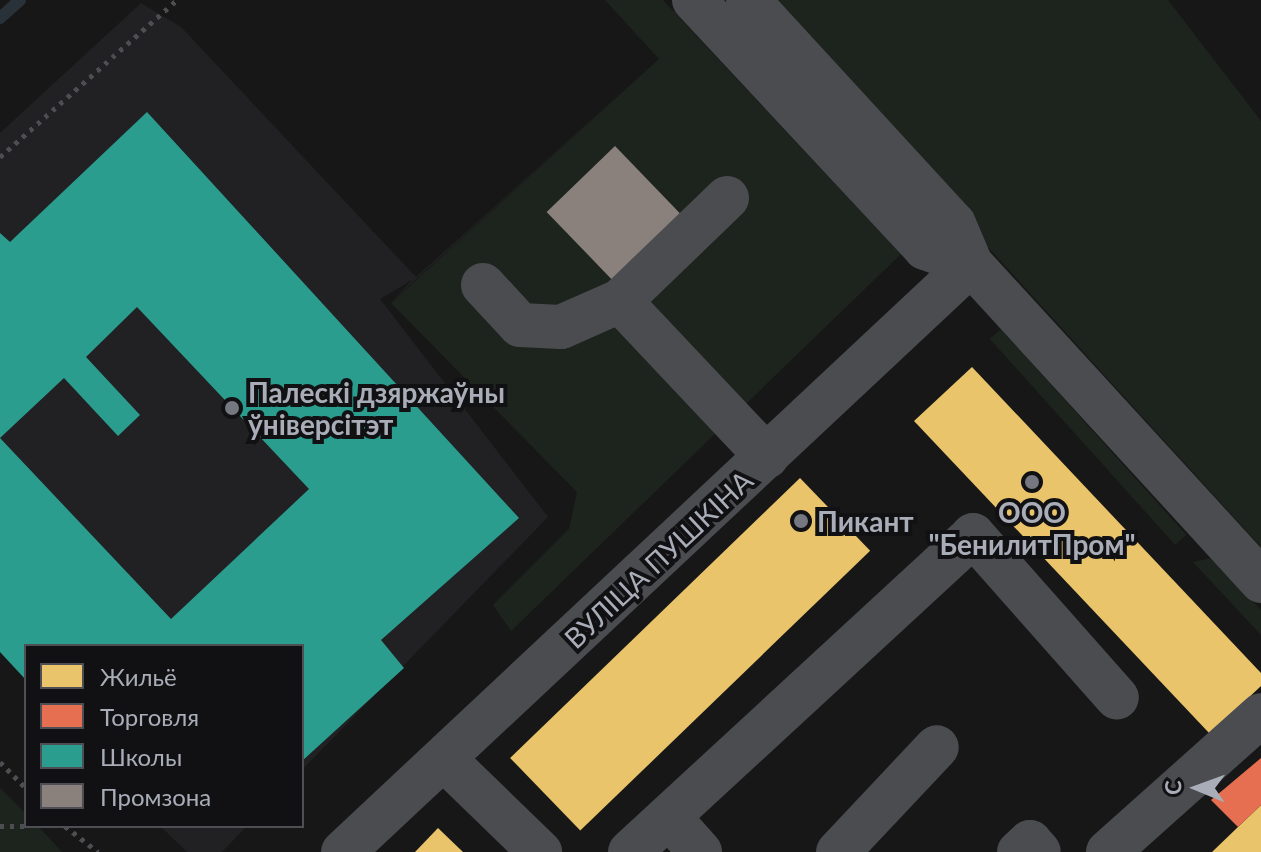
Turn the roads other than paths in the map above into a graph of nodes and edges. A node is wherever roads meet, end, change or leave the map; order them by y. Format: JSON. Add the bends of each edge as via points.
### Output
{"nodes":[{"id":1,"x":694,"y":0,"type":"edge"},
{"id":2,"x":748,"y":0,"type":"edge"},
{"id":3,"x":727,"y":198,"type":"dead end"},
{"id":4,"x":971,"y":264,"type":"junction"},
{"id":5,"x":483,"y":285,"type":"dead end"},
{"id":6,"x":620,"y":301,"type":"junction"},
{"id":7,"x":767,"y":457,"type":"junction"},
{"id":8,"x":1261,"y":581,"type":"edge"},
{"id":9,"x":1117,"y":698,"type":"dead end"},
{"id":10,"x":1261,"y":715,"type":"edge"},
{"id":11,"x":937,"y":747,"type":"dead end"},
{"id":12,"x":444,"y":759,"type":"junction"},
{"id":13,"x":669,"y":817,"type":"junction"},
{"id":14,"x":343,"y":852,"type":"edge"},
{"id":15,"x":540,"y":852,"type":"edge"},
{"id":16,"x":630,"y":852,"type":"edge"},
{"id":17,"x":700,"y":852,"type":"edge"},
{"id":18,"x":838,"y":852,"type":"edge"},
{"id":19,"x":1019,"y":852,"type":"edge"},
{"id":20,"x":1039,"y":852,"type":"edge"},
{"id":21,"x":1108,"y":852,"type":"edge"}],
"edges":[{"from":1,"to":4,"type":"street","via":[[925,248]]},
{"from":2,"to":4,"type":"street","via":[[954,224]]},
{"from":3,"to":6,"type":"street"},
{"from":4,"to":7,"type":"street","name":"ВУЛІЦА ПУШКІНА"},
{"from":4,"to":8,"type":"street"},
{"from":5,"to":6,"type":"street","via":[[520,325],[561,327]]},
{"from":6,"to":7,"type":"street"},
{"from":7,"to":12,"type":"street","name":"ВУЛІЦА ПУШКІНА"},
{"from":9,"to":13,"type":"street","via":[[973,535]]},
{"from":10,"to":21,"type":"street"},
{"from":11,"to":18,"type":"street"},
{"from":12,"to":14,"type":"street","name":"ВУЛІЦА ПУШКІНА"},
{"from":12,"to":15,"type":"street"},
{"from":13,"to":16,"type":"street"},
{"from":13,"to":17,"type":"street"},
{"from":19,"to":20,"type":"street","via":[[1030,842]]}]}
